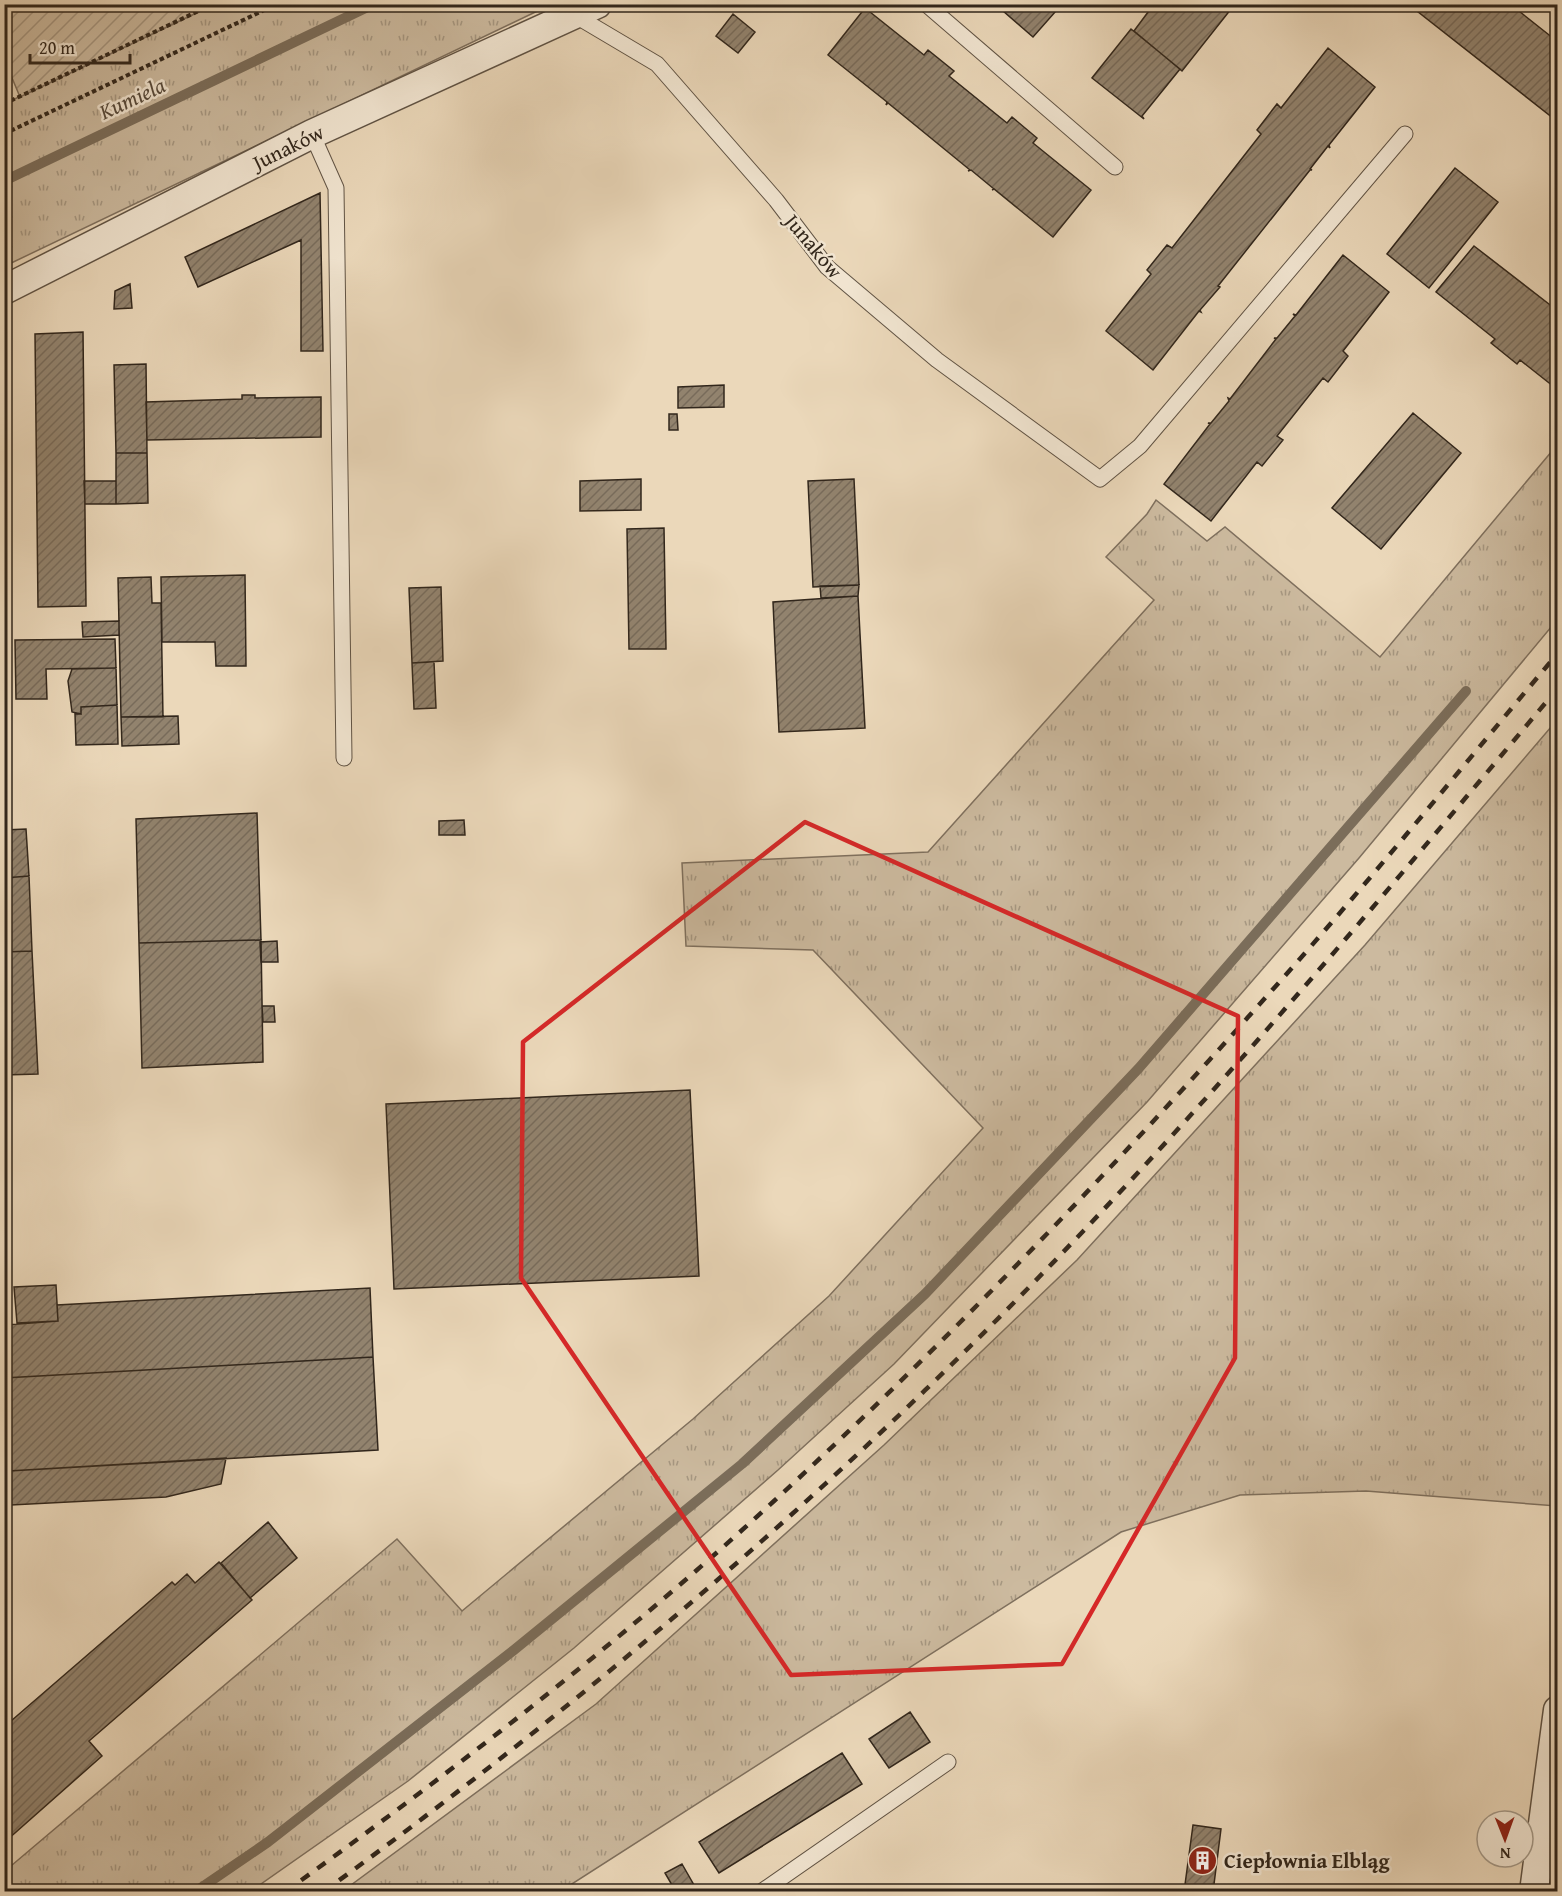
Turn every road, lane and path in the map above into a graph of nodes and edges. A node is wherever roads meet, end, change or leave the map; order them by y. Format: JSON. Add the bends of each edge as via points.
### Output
{"nodes":[{"id":1,"x":213,"y":4,"type":"edge"},
{"id":2,"x":277,"y":4,"type":"edge"},
{"id":3,"x":926,"y":4,"type":"edge"},
{"id":4,"x":587,"y":10,"type":"edge"},
{"id":5,"x":4,"y":104,"type":"edge"},
{"id":6,"x":4,"y":134,"type":"edge"},
{"id":7,"x":312,"y":134,"type":"junction"},
{"id":8,"x":1405,"y":134,"type":"dead end"},
{"id":9,"x":1115,"y":167,"type":"dead end"},
{"id":10,"x":4,"y":290,"type":"edge"},
{"id":11,"x":344,"y":758,"type":"dead end"},
{"id":12,"x":1557,"y":1710,"type":"edge"},
{"id":13,"x":948,"y":1762,"type":"dead end"},
{"id":14,"x":761,"y":1892,"type":"edge"},
{"id":15,"x":1534,"y":1892,"type":"edge"}],
"edges":[{"from":1,"to":5,"type":"path"},
{"from":2,"to":6,"type":"path"},
{"from":3,"to":9,"type":"lane"},
{"from":4,"to":7,"type":"street","name":"Junaków"},
{"from":4,"to":8,"type":"lane","name":"Junaków","via":[[657,64],[776,200],[826,267],[937,360],[1100,479],[1140,446]]},
{"from":7,"to":10,"type":"street","name":"Junaków"},
{"from":7,"to":11,"type":"lane","via":[[336,188]]},
{"from":12,"to":15,"type":"street"},
{"from":13,"to":14,"type":"lane"}]}
